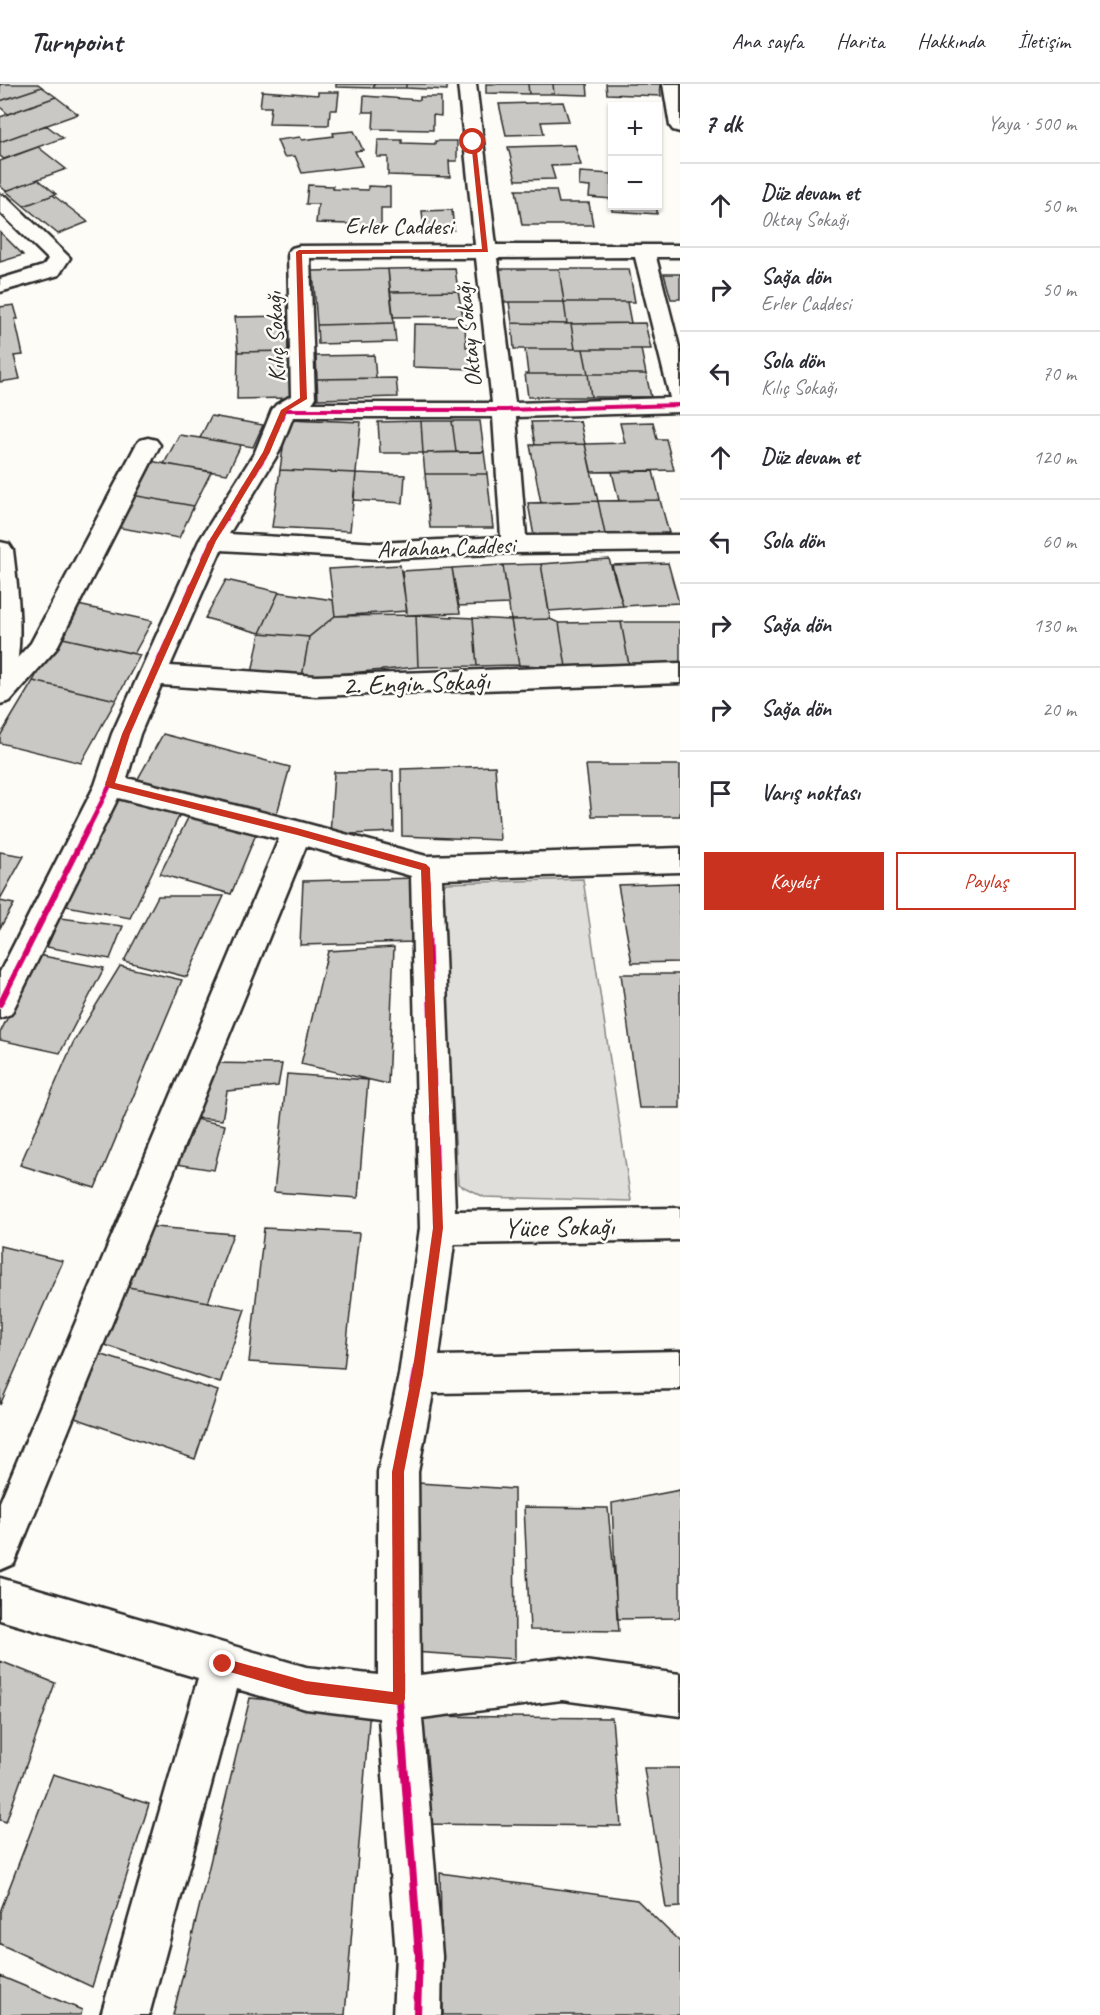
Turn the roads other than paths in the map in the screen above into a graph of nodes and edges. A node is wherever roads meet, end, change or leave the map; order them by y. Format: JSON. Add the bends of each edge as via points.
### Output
{"nodes":[{"id":1,"x":467,"y":84,"type":"edge"},
{"id":2,"x":672,"y":84,"type":"edge"},
{"id":3,"x":680,"y":123,"type":"edge"},
{"id":4,"x":0,"y":201,"type":"edge"},
{"id":5,"x":486,"y":251,"type":"junction"},
{"id":6,"x":680,"y":251,"type":"edge"},
{"id":7,"x":299,"y":252,"type":"joint"},
{"id":8,"x":644,"y":252,"type":"junction"},
{"id":9,"x":0,"y":286,"type":"edge"},
{"id":10,"x":680,"y":396,"type":"edge"},
{"id":11,"x":680,"y":405,"type":"edge"},
{"id":12,"x":284,"y":410,"type":"junction"},
{"id":13,"x":504,"y":410,"type":"junction"},
{"id":14,"x":148,"y":444,"type":"dead end"},
{"id":15,"x":212,"y":541,"type":"junction"},
{"id":16,"x":680,"y":543,"type":"edge"},
{"id":17,"x":514,"y":545,"type":"junction"},
{"id":18,"x":0,"y":550,"type":"edge"},
{"id":19,"x":680,"y":673,"type":"edge"},
{"id":20,"x":151,"y":675,"type":"junction"},
{"id":21,"x":0,"y":677,"type":"edge"},
{"id":22,"x":0,"y":694,"type":"edge"},
{"id":23,"x":110,"y":785,"type":"junction"},
{"id":24,"x":297,"y":832,"type":"junction"},
{"id":25,"x":680,"y":860,"type":"edge"},
{"id":26,"x":426,"y":868,"type":"junction"},
{"id":27,"x":0,"y":1004,"type":"edge"},
{"id":28,"x":680,"y":1224,"type":"edge"},
{"id":29,"x":438,"y":1228,"type":"junction"},
{"id":30,"x":680,"y":1370,"type":"edge"},
{"id":31,"x":418,"y":1375,"type":"junction"},
{"id":32,"x":0,"y":1550,"type":"edge"},
{"id":33,"x":0,"y":1599,"type":"edge"},
{"id":34,"x":223,"y":1664,"type":"junction"},
{"id":35,"x":680,"y":1695,"type":"edge"},
{"id":36,"x":399,"y":1699,"type":"junction"},
{"id":37,"x":125,"y":2015,"type":"edge"},
{"id":38,"x":417,"y":2015,"type":"edge"}],
"edges":[{"from":1,"to":5,"type":"street","name":"Oktay Sokağı"},
{"from":2,"to":3,"type":"street"},
{"from":4,"to":9,"type":"street","via":[[59,258],[51,270]]},
{"from":5,"to":7,"type":"street","name":"Erler Caddesi"},
{"from":5,"to":8,"type":"street","name":"Erler Caddesi"},
{"from":5,"to":13,"type":"street","name":"Oktay Sokağı"},
{"from":6,"to":8,"type":"street","name":"Erler Caddesi"},
{"from":7,"to":12,"type":"street","name":"Kılıç Sokağı","via":[[303,399]]},
{"from":8,"to":10,"type":"street"},
{"from":11,"to":13,"type":"street"},
{"from":12,"to":13,"type":"street"},
{"from":12,"to":15,"type":"street","via":[[267,452]]},
{"from":13,"to":17,"type":"street","name":"Oktay Sokağı"},
{"from":14,"to":22,"type":"street","via":[[42,649]]},
{"from":15,"to":17,"type":"street","name":"Ardahan Caddesi","via":[[378,551]]},
{"from":15,"to":20,"type":"street"},
{"from":16,"to":17,"type":"street","name":"Ardahan Caddesi"},
{"from":18,"to":21,"type":"street","via":[[5,625]]},
{"from":19,"to":20,"type":"street","name":"2. Engin Sokağı","via":[[315,686]]},
{"from":20,"to":23,"type":"street"},
{"from":23,"to":24,"type":"street"},
{"from":23,"to":27,"type":"street"},
{"from":24,"to":26,"type":"street"},
{"from":24,"to":32,"type":"street"},
{"from":25,"to":26,"type":"street"},
{"from":26,"to":29,"type":"street"},
{"from":28,"to":29,"type":"street","name":"Yüce Sokağı"},
{"from":29,"to":31,"type":"street"},
{"from":30,"to":31,"type":"street"},
{"from":31,"to":36,"type":"street","via":[[398,1472]]},
{"from":33,"to":34,"type":"street"},
{"from":34,"to":36,"type":"street","via":[[306,1688]]},
{"from":34,"to":37,"type":"street"},
{"from":35,"to":36,"type":"street","via":[[562,1678]]},
{"from":36,"to":38,"type":"street","via":[[419,1956]]}]}
